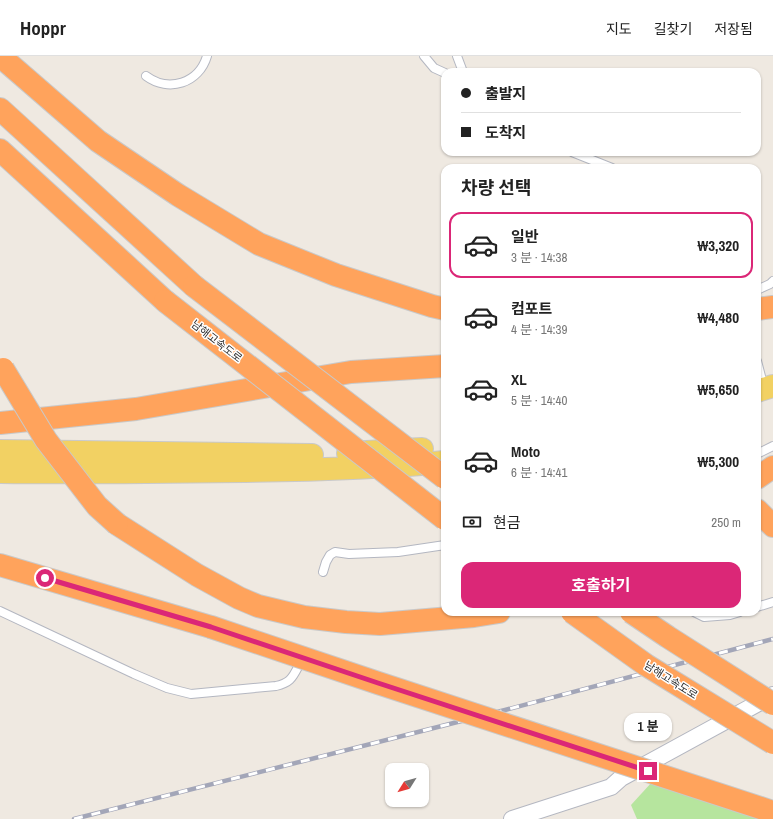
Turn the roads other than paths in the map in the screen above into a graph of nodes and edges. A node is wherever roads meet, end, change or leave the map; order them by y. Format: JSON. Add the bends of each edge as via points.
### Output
{"nodes":[{"id":1,"x":0,"y":56,"type":"edge"},
{"id":2,"x":207,"y":56,"type":"edge"},
{"id":3,"x":424,"y":56,"type":"edge"},
{"id":4,"x":457,"y":56,"type":"edge"},
{"id":5,"x":462,"y":68,"type":"edge"},
{"id":6,"x":441,"y":71,"type":"edge"},
{"id":7,"x":146,"y":76,"type":"dead end"},
{"id":8,"x":0,"y":109,"type":"edge"},
{"id":9,"x":0,"y":150,"type":"edge"},
{"id":10,"x":582,"y":156,"type":"edge"},
{"id":11,"x":602,"y":164,"type":"edge"},
{"id":12,"x":773,"y":281,"type":"edge"},
{"id":13,"x":761,"y":288,"type":"edge"},
{"id":14,"x":773,"y":307,"type":"edge"},
{"id":15,"x":441,"y":308,"type":"edge"},
{"id":16,"x":761,"y":308,"type":"edge"},
{"id":17,"x":1,"y":366,"type":"edge"},
{"id":18,"x":441,"y":366,"type":"edge"},
{"id":19,"x":761,"y":378,"type":"edge"},
{"id":20,"x":765,"y":394,"type":"edge"},
{"id":21,"x":0,"y":423,"type":"edge"},
{"id":22,"x":773,"y":446,"type":"edge"},
{"id":23,"x":441,"y":447,"type":"edge"},
{"id":24,"x":0,"y":451,"type":"edge"},
{"id":25,"x":761,"y":452,"type":"edge"},
{"id":26,"x":441,"y":462,"type":"edge"},
{"id":27,"x":773,"y":468,"type":"edge"},
{"id":28,"x":0,"y":472,"type":"edge"},
{"id":29,"x":441,"y":475,"type":"edge"},
{"id":30,"x":761,"y":476,"type":"edge"},
{"id":31,"x":761,"y":514,"type":"edge"},
{"id":32,"x":441,"y":516,"type":"edge"},
{"id":33,"x":773,"y":526,"type":"edge"},
{"id":34,"x":441,"y":547,"type":"edge"},
{"id":35,"x":0,"y":565,"type":"edge"},
{"id":36,"x":324,"y":572,"type":"dead end"},
{"id":37,"x":773,"y":602,"type":"edge"},
{"id":38,"x":761,"y":606,"type":"edge"},
{"id":39,"x":0,"y":611,"type":"edge"},
{"id":40,"x":474,"y":616,"type":"edge"},
{"id":41,"x":578,"y":616,"type":"edge"},
{"id":42,"x":637,"y":616,"type":"edge"},
{"id":43,"x":298,"y":667,"type":"dead end"},
{"id":44,"x":773,"y":695,"type":"edge"},
{"id":45,"x":773,"y":704,"type":"edge"},
{"id":46,"x":773,"y":743,"type":"edge"},
{"id":47,"x":773,"y":812,"type":"edge"},
{"id":48,"x":512,"y":819,"type":"edge"}],
"edges":[{"from":1,"to":15,"type":"highway","via":[[98,141],[178,195],[259,244],[336,275]]},
{"from":2,"to":7,"type":"lane","via":[[200,71],[186,81],[163,84],[154,82]]},
{"from":3,"to":6,"type":"lane","via":[[434,68]]},
{"from":4,"to":5,"type":"lane"},
{"from":8,"to":29,"type":"highway","bridge":true,"via":[[194,286]]},
{"from":9,"to":32,"type":"highway","name":"남해고속도로","bridge":true,"via":[[166,301]]},
{"from":10,"to":11,"type":"lane"},
{"from":12,"to":13,"type":"lane"},
{"from":14,"to":16,"type":"highway"},
{"from":17,"to":40,"type":"highway","bridge":true,"via":[[46,440],[97,506],[118,524],[197,575],[239,598],[258,606],[304,617],[346,622],[380,624]]},
{"from":18,"to":21,"type":"highway","via":[[351,372],[136,410]]},
{"from":19,"to":20,"type":"lane"},
{"from":22,"to":25,"type":"lane"},
{"from":23,"to":24,"type":"main road","via":[[316,455]]},
{"from":26,"to":28,"type":"main road","via":[[323,470]]},
{"from":27,"to":30,"type":"highway"},
{"from":31,"to":33,"type":"highway"},
{"from":34,"to":36,"type":"lane","via":[[398,552],[335,552],[326,562]]},
{"from":35,"to":47,"type":"highway","bridge":true,"via":[[211,627]]},
{"from":37,"to":38,"type":"lane"},
{"from":39,"to":43,"type":"lane","via":[[134,674],[167,688],[191,694],[286,684]]},
{"from":41,"to":46,"type":"highway","name":"남해고속도로","bridge":true,"via":[[646,665]]},
{"from":42,"to":45,"type":"highway","bridge":true},
{"from":44,"to":48,"type":"street","via":[[621,778],[610,787]]}]}
